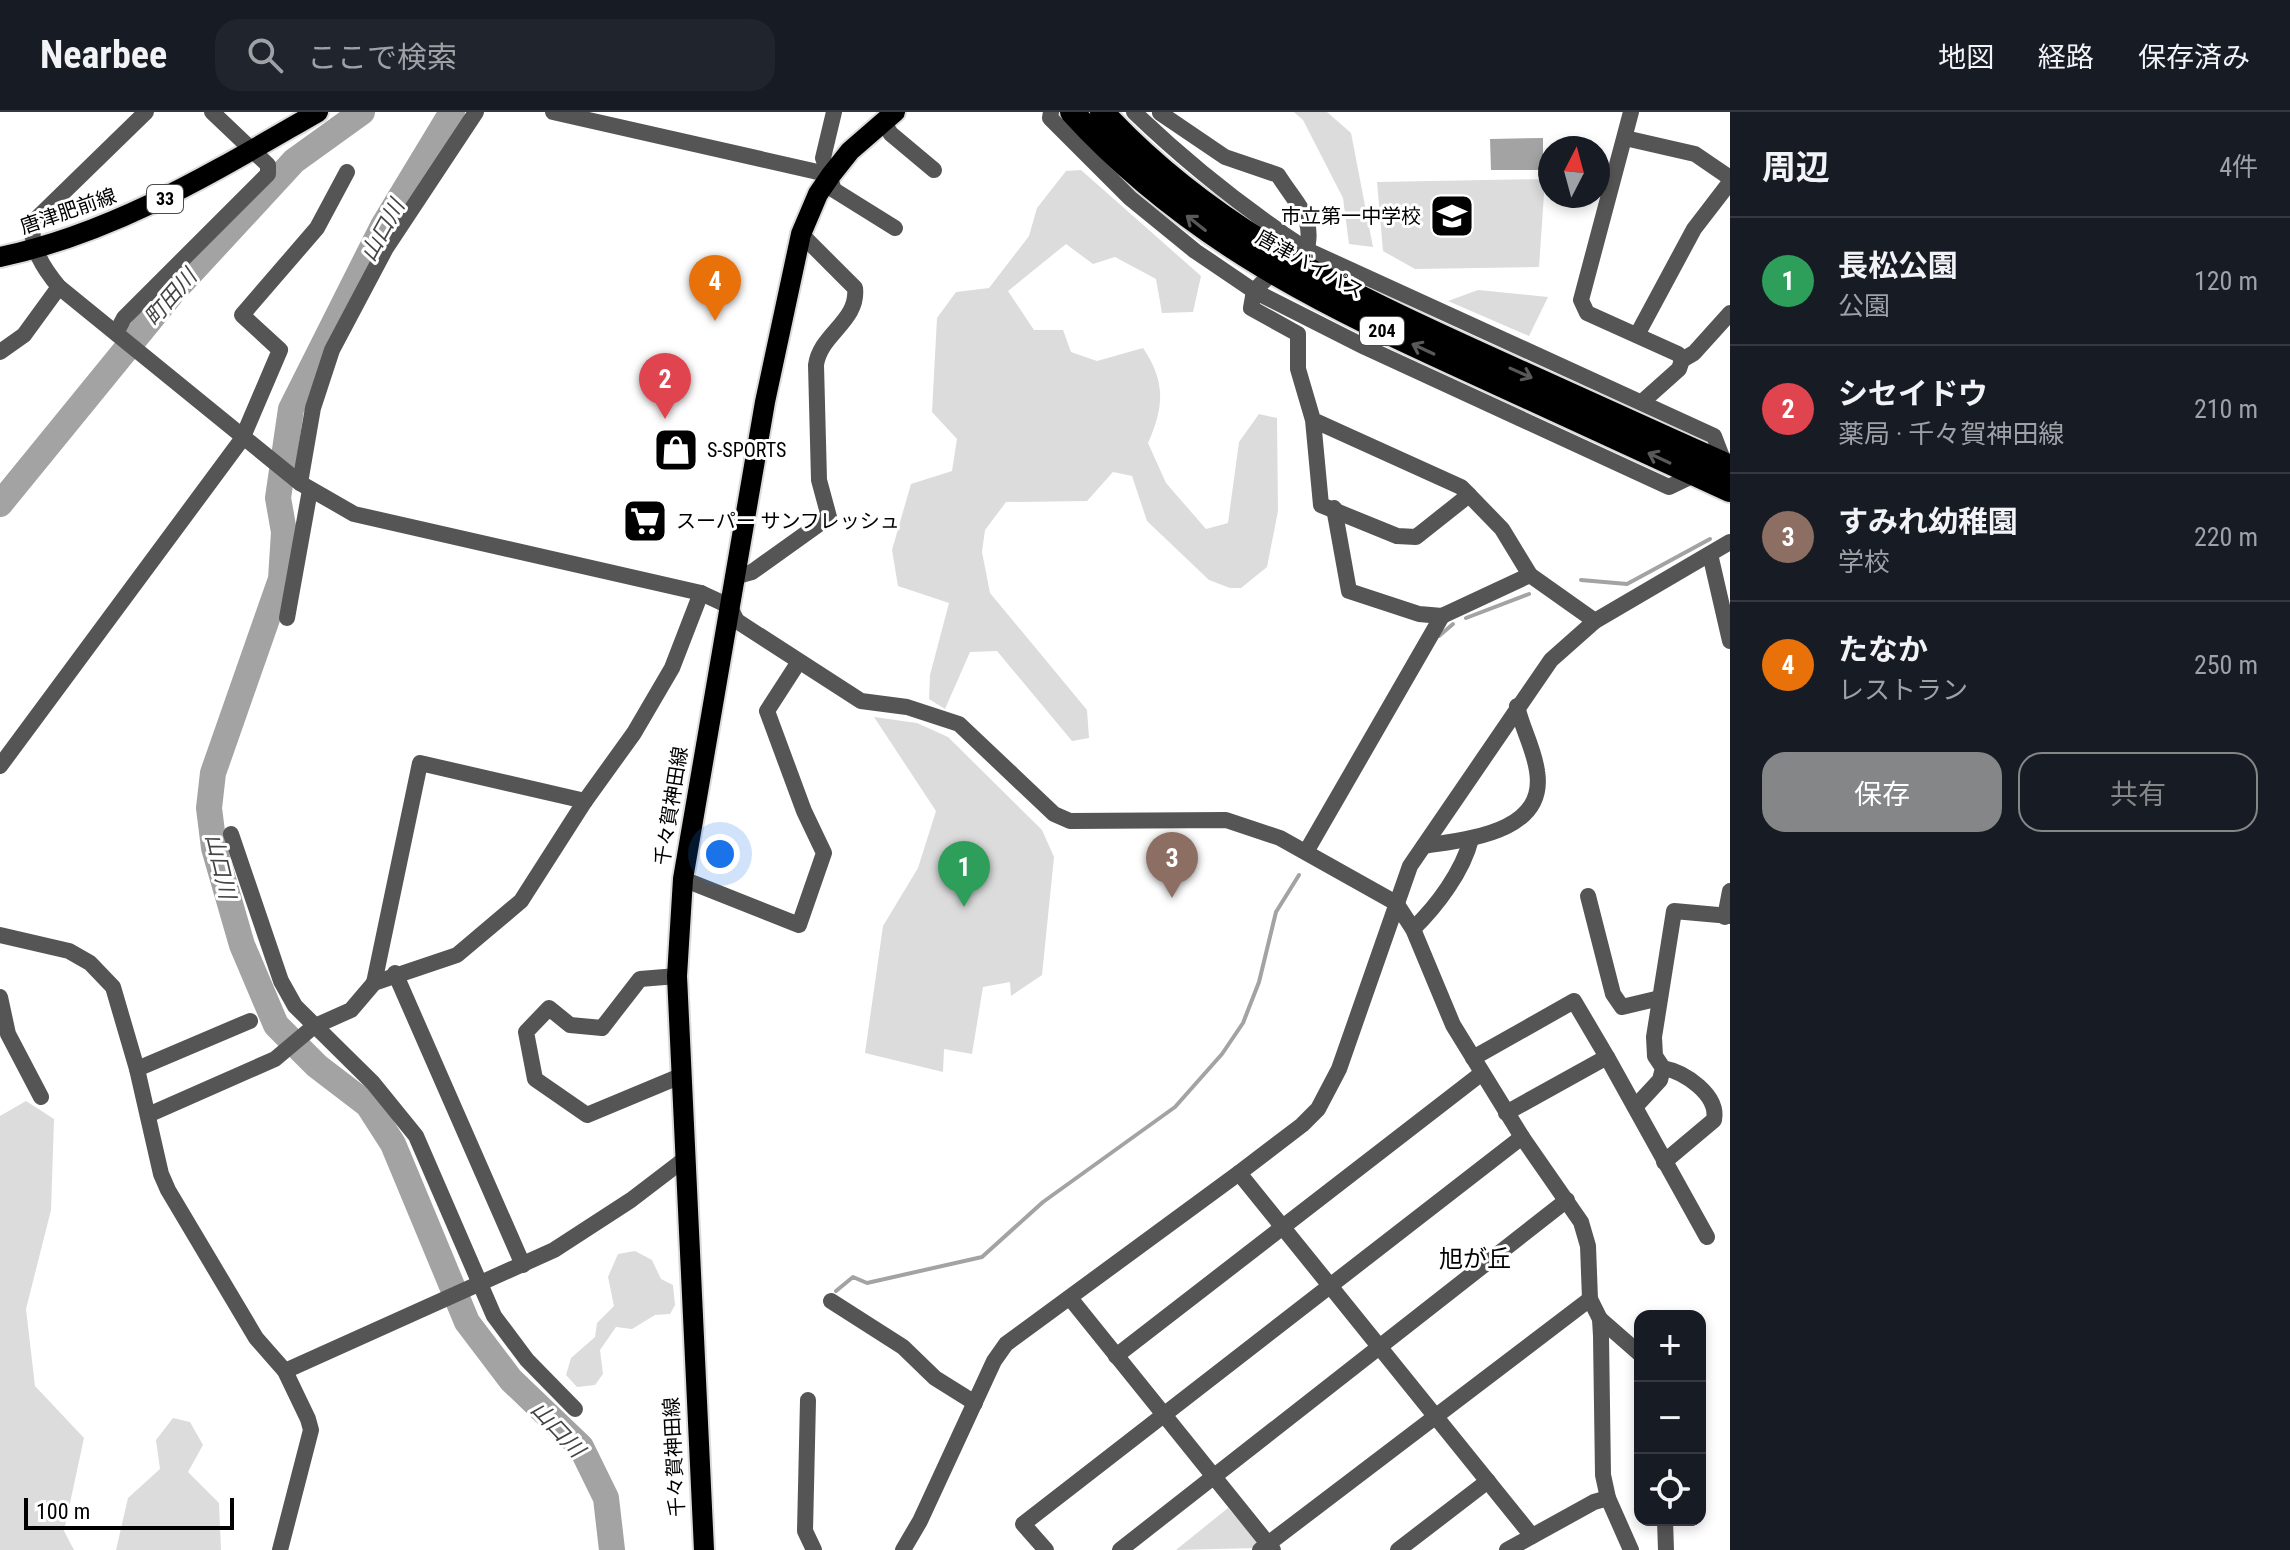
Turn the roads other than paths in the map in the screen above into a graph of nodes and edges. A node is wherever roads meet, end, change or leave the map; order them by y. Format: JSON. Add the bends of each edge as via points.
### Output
{"nodes":[{"id":1,"x":146,"y":112,"type":"edge"},
{"id":2,"x":212,"y":112,"type":"edge"},
{"id":3,"x":318,"y":112,"type":"edge"},
{"id":4,"x":476,"y":112,"type":"edge"},
{"id":5,"x":553,"y":112,"type":"edge"},
{"id":6,"x":834,"y":112,"type":"edge"},
{"id":7,"x":1051,"y":112,"type":"edge"},
{"id":8,"x":1072,"y":112,"type":"edge"},
{"id":9,"x":1102,"y":112,"type":"edge"},
{"id":10,"x":1134,"y":112,"type":"edge"},
{"id":11,"x":1631,"y":112,"type":"edge"},
{"id":12,"x":1160,"y":113,"type":"edge"},
{"id":13,"x":889,"y":117,"type":"edge"},
{"id":14,"x":1625,"y":138,"type":"junction"},
{"id":15,"x":251,"y":151,"type":"junction"},
{"id":16,"x":934,"y":170,"type":"dead end"},
{"id":17,"x":347,"y":172,"type":"dead end"},
{"id":18,"x":831,"y":175,"type":"junction"},
{"id":19,"x":1730,"y":180,"type":"edge"},
{"id":20,"x":895,"y":228,"type":"dead end"},
{"id":21,"x":801,"y":234,"type":"junction"},
{"id":22,"x":36,"y":250,"type":"junction"},
{"id":23,"x":0,"y":257,"type":"edge"},
{"id":24,"x":1304,"y":259,"type":"junction"},
{"id":25,"x":1262,"y":282,"type":"junction"},
{"id":26,"x":59,"y":287,"type":"junction"},
{"id":27,"x":1730,"y":313,"type":"edge"},
{"id":28,"x":116,"y":333,"type":"junction"},
{"id":29,"x":1637,"y":335,"type":"junction"},
{"id":30,"x":0,"y":352,"type":"edge"},
{"id":31,"x":1682,"y":360,"type":"junction"},
{"id":32,"x":1642,"y":402,"type":"junction"},
{"id":33,"x":1615,"y":403,"type":"junction"},
{"id":34,"x":1313,"y":420,"type":"junction"},
{"id":35,"x":242,"y":439,"type":"junction"},
{"id":36,"x":1727,"y":466,"type":"edge"},
{"id":37,"x":305,"y":487,"type":"junction"},
{"id":38,"x":1730,"y":490,"type":"edge"},
{"id":39,"x":1469,"y":495,"type":"junction"},
{"id":40,"x":1334,"y":508,"type":"junction"},
{"id":41,"x":1729,"y":548,"type":"edge"},
{"id":42,"x":1710,"y":554,"type":"junction"},
{"id":43,"x":1530,"y":575,"type":"junction"},
{"id":44,"x":734,"y":577,"type":"junction"},
{"id":45,"x":701,"y":593,"type":"junction"},
{"id":46,"x":729,"y":606,"type":"junction"},
{"id":47,"x":1442,"y":616,"type":"junction"},
{"id":48,"x":287,"y":618,"type":"dead end"},
{"id":49,"x":1595,"y":621,"type":"junction"},
{"id":50,"x":1730,"y":641,"type":"edge"},
{"id":51,"x":798,"y":663,"type":"junction"},
{"id":52,"x":1517,"y":706,"type":"junction"},
{"id":53,"x":0,"y":766,"type":"edge"},
{"id":54,"x":585,"y":801,"type":"junction"},
{"id":55,"x":231,"y":834,"type":"dead end"},
{"id":56,"x":1471,"y":839,"type":"junction"},
{"id":57,"x":1424,"y":846,"type":"junction"},
{"id":58,"x":1306,"y":852,"type":"junction"},
{"id":59,"x":683,"y":879,"type":"junction"},
{"id":60,"x":1730,"y":891,"type":"edge"},
{"id":61,"x":1588,"y":896,"type":"dead end"},
{"id":62,"x":1396,"y":903,"type":"junction"},
{"id":63,"x":1727,"y":917,"type":"edge"},
{"id":64,"x":1413,"y":929,"type":"junction"},
{"id":65,"x":0,"y":935,"type":"edge"},
{"id":66,"x":395,"y":973,"type":"junction"},
{"id":67,"x":677,"y":976,"type":"junction"},
{"id":68,"x":374,"y":983,"type":"junction"},
{"id":69,"x":0,"y":997,"type":"edge"},
{"id":70,"x":1660,"y":998,"type":"junction"},
{"id":71,"x":250,"y":1021,"type":"dead end"},
{"id":72,"x":313,"y":1027,"type":"junction"},
{"id":73,"x":1607,"y":1057,"type":"junction"},
{"id":74,"x":1478,"y":1065,"type":"junction"},
{"id":75,"x":1663,"y":1068,"type":"junction"},
{"id":76,"x":137,"y":1069,"type":"junction"},
{"id":77,"x":683,"y":1075,"type":"junction"},
{"id":78,"x":41,"y":1097,"type":"dead end"},
{"id":79,"x":1635,"y":1107,"type":"junction"},
{"id":80,"x":1506,"y":1113,"type":"junction"},
{"id":81,"x":148,"y":1115,"type":"junction"},
{"id":82,"x":1522,"y":1137,"type":"junction"},
{"id":83,"x":686,"y":1158,"type":"junction"},
{"id":84,"x":1664,"y":1162,"type":"junction"},
{"id":85,"x":1239,"y":1173,"type":"junction"},
{"id":86,"x":1567,"y":1200,"type":"junction"},
{"id":87,"x":1283,"y":1227,"type":"junction"},
{"id":88,"x":1707,"y":1237,"type":"dead end"},
{"id":89,"x":523,"y":1265,"type":"junction"},
{"id":90,"x":482,"y":1283,"type":"junction"},
{"id":91,"x":1330,"y":1285,"type":"junction"},
{"id":92,"x":1070,"y":1298,"type":"junction"},
{"id":93,"x":1590,"y":1299,"type":"junction"},
{"id":94,"x":831,"y":1301,"type":"dead end"},
{"id":95,"x":1600,"y":1319,"type":"junction"},
{"id":96,"x":1381,"y":1348,"type":"junction"},
{"id":97,"x":1634,"y":1349,"type":"edge"},
{"id":98,"x":1116,"y":1356,"type":"junction"},
{"id":99,"x":285,"y":1371,"type":"junction"},
{"id":100,"x":808,"y":1400,"type":"dead end"},
{"id":101,"x":975,"y":1403,"type":"junction"},
{"id":102,"x":575,"y":1409,"type":"dead end"},
{"id":103,"x":1164,"y":1415,"type":"junction"},
{"id":104,"x":1435,"y":1415,"type":"junction"},
{"id":105,"x":1214,"y":1477,"type":"junction"},
{"id":106,"x":1488,"y":1481,"type":"junction"},
{"id":107,"x":1608,"y":1498,"type":"junction"},
{"id":108,"x":1665,"y":1526,"type":"edge"},
{"id":109,"x":1532,"y":1536,"type":"junction"},
{"id":110,"x":1267,"y":1548,"type":"edge"},
{"id":111,"x":280,"y":1550,"type":"edge"},
{"id":112,"x":704,"y":1550,"type":"edge"},
{"id":113,"x":814,"y":1550,"type":"edge"},
{"id":114,"x":903,"y":1550,"type":"edge"},
{"id":115,"x":1046,"y":1550,"type":"edge"},
{"id":116,"x":1120,"y":1550,"type":"edge"},
{"id":117,"x":1398,"y":1550,"type":"edge"},
{"id":118,"x":1507,"y":1550,"type":"edge"},
{"id":119,"x":1631,"y":1550,"type":"edge"},
{"id":120,"x":1666,"y":1550,"type":"edge"}],
"edges":[{"from":1,"to":22,"type":"street","via":[[33,222]]},
{"from":2,"to":15,"type":"street"},
{"from":3,"to":15,"type":"main road","name":"唐津肥前線","number":"33"},
{"from":4,"to":37,"type":"street","via":[[386,248],[332,350],[313,408]]},
{"from":5,"to":18,"type":"street"},
{"from":6,"to":18,"type":"street","via":[[823,158]]},
{"from":7,"to":25,"type":"street","via":[[1050,118],[1130,198],[1195,251]]},
{"from":25,"to":8,"type":"highway","name":"唐津バイパス","number":"204","one_way":true},
{"from":9,"to":24,"type":"highway","name":"唐津バイパス","number":"204","via":[[1222,217]]},
{"from":10,"to":24,"type":"street"},
{"from":11,"to":14,"type":"street"},
{"from":12,"to":24,"type":"street","via":[[1225,157],[1278,175],[1293,202],[1307,214]]},
{"from":13,"to":16,"type":"street","via":[[891,134]]},
{"from":13,"to":18,"type":"main road","name":"千々賀神田線"},
{"from":14,"to":19,"type":"street","via":[[1695,154]]},
{"from":14,"to":29,"type":"street","via":[[1581,300],[1587,313]]},
{"from":15,"to":22,"type":"main road","name":"唐津肥前線","number":"33","via":[[139,211]]},
{"from":15,"to":28,"type":"street","via":[[268,165],[268,174],[124,318]]},
{"from":17,"to":35,"type":"street","via":[[317,228],[242,315],[280,350]]},
{"from":18,"to":20,"type":"street","via":[[834,190]]},
{"from":18,"to":21,"type":"main road","name":"千々賀神田線"},
{"from":19,"to":29,"type":"street","via":[[1694,229]]},
{"from":21,"to":44,"type":"main road","name":"千々賀神田線"},
{"from":21,"to":44,"type":"street","via":[[855,288],[857,300],[816,365],[819,480],[829,517],[752,572]]},
{"from":22,"to":23,"type":"main road","name":"唐津肥前線","number":"33"},
{"from":22,"to":26,"type":"street"},
{"from":24,"to":33,"type":"highway","name":"唐津バイパス","number":"204"},
{"from":25,"to":34,"type":"street","via":[[1251,308],[1298,334],[1298,369]]},
{"from":25,"to":38,"type":"highway","name":"唐津バイパス","number":"204","via":[[1381,330]]},
{"from":26,"to":28,"type":"street"},
{"from":26,"to":30,"type":"street","via":[[24,335]]},
{"from":27,"to":31,"type":"street"},
{"from":28,"to":35,"type":"street"},
{"from":29,"to":31,"type":"street"},
{"from":31,"to":32,"type":"street","via":[[1679,369]]},
{"from":32,"to":33,"type":"street"},
{"from":32,"to":36,"type":"street","via":[[1714,436]]},
{"from":33,"to":36,"type":"highway","name":"唐津バイパス","number":"204"},
{"from":34,"to":39,"type":"street"},
{"from":34,"to":40,"type":"street","via":[[1321,505]]},
{"from":35,"to":37,"type":"street"},
{"from":35,"to":53,"type":"street"},
{"from":37,"to":45,"type":"street","via":[[354,514]]},
{"from":37,"to":48,"type":"street"},
{"from":39,"to":40,"type":"street","via":[[1416,537],[1397,536]]},
{"from":39,"to":43,"type":"street","via":[[1502,529]]},
{"from":40,"to":47,"type":"street","via":[[1349,591],[1419,614]]},
{"from":41,"to":42,"type":"street"},
{"from":42,"to":49,"type":"street"},
{"from":42,"to":50,"type":"street"},
{"from":43,"to":47,"type":"street"},
{"from":43,"to":49,"type":"street"},
{"from":44,"to":46,"type":"main road","name":"千々賀神田線"},
{"from":45,"to":46,"type":"street"},
{"from":45,"to":54,"type":"street","via":[[672,668]]},
{"from":46,"to":51,"type":"street","via":[[737,621]]},
{"from":46,"to":59,"type":"main road","name":"千々賀神田線"},
{"from":47,"to":58,"type":"street"},
{"from":49,"to":52,"type":"street","via":[[1551,660]]},
{"from":51,"to":58,"type":"street","via":[[861,701],[907,707],[959,724],[1054,814],[1070,821],[1226,820]]},
{"from":51,"to":59,"type":"street","via":[[767,711],[824,853],[799,925]]},
{"from":52,"to":56,"type":"street","via":[[1538,789],[1521,819]]},
{"from":52,"to":57,"type":"street"},
{"from":54,"to":66,"type":"street","via":[[521,901],[457,955]]},
{"from":54,"to":68,"type":"street","via":[[420,763]]},
{"from":55,"to":72,"type":"street","via":[[281,981]]},
{"from":56,"to":57,"type":"street"},
{"from":56,"to":64,"type":"street","via":[[1466,858]]},
{"from":57,"to":62,"type":"street"},
{"from":58,"to":62,"type":"street"},
{"from":59,"to":67,"type":"main road","name":"千々賀神田線"},
{"from":60,"to":63,"type":"street"},
{"from":61,"to":70,"type":"street","via":[[1613,994],[1622,1007]]},
{"from":62,"to":64,"type":"street"},
{"from":62,"to":85,"type":"street","via":[[1331,1090],[1302,1125]]},
{"from":63,"to":70,"type":"street","via":[[1674,911]]},
{"from":64,"to":74,"type":"street","via":[[1453,1025]]},
{"from":65,"to":76,"type":"street","via":[[69,951],[90,963],[113,987]]},
{"from":66,"to":68,"type":"street"},
{"from":66,"to":89,"type":"street"},
{"from":67,"to":77,"type":"main road","name":"千々賀神田線"},
{"from":67,"to":77,"type":"street","via":[[640,979],[602,1028],[570,1025],[549,1008],[526,1032],[535,1079],[587,1115]]},
{"from":68,"to":72,"type":"street","via":[[351,1010]]},
{"from":69,"to":78,"type":"street","via":[[8,1034]]},
{"from":70,"to":75,"type":"street","via":[[1654,1037],[1655,1056]]},
{"from":71,"to":76,"type":"street"},
{"from":72,"to":81,"type":"street","via":[[275,1059]]},
{"from":72,"to":90,"type":"street","via":[[373,1083],[416,1136]]},
{"from":73,"to":74,"type":"street","via":[[1574,1001]]},
{"from":73,"to":79,"type":"street"},
{"from":73,"to":80,"type":"street"},
{"from":74,"to":80,"type":"street"},
{"from":74,"to":87,"type":"street"},
{"from":75,"to":79,"type":"street","via":[[1660,1080]]},
{"from":75,"to":84,"type":"street","via":[[1679,1071],[1714,1103],[1715,1111],[1714,1120]]},
{"from":76,"to":81,"type":"street"},
{"from":77,"to":83,"type":"main road","name":"千々賀神田線"},
{"from":79,"to":84,"type":"street"},
{"from":80,"to":82,"type":"street"},
{"from":81,"to":99,"type":"street","via":[[168,1190],[256,1338]]},
{"from":82,"to":86,"type":"street"},
{"from":82,"to":91,"type":"street"},
{"from":83,"to":89,"type":"street","via":[[631,1200]]},
{"from":83,"to":112,"type":"main road","name":"千々賀神田線"},
{"from":84,"to":88,"type":"street"},
{"from":85,"to":87,"type":"street"},
{"from":85,"to":92,"type":"street"},
{"from":86,"to":93,"type":"street","via":[[1588,1246]]},
{"from":86,"to":96,"type":"street"},
{"from":87,"to":91,"type":"street"},
{"from":87,"to":98,"type":"street"},
{"from":89,"to":90,"type":"street"},
{"from":90,"to":99,"type":"street"},
{"from":90,"to":102,"type":"street","via":[[494,1316],[510,1338]]},
{"from":91,"to":96,"type":"street"},
{"from":91,"to":103,"type":"street"},
{"from":92,"to":98,"type":"street"},
{"from":92,"to":101,"type":"street","via":[[1006,1344]]},
{"from":93,"to":95,"type":"street"},
{"from":93,"to":104,"type":"street"},
{"from":94,"to":101,"type":"street","via":[[903,1347],[935,1378]]},
{"from":95,"to":97,"type":"street"},
{"from":95,"to":107,"type":"street","via":[[1602,1462]]},
{"from":96,"to":104,"type":"street"},
{"from":96,"to":105,"type":"street"},
{"from":98,"to":103,"type":"street"},
{"from":99,"to":111,"type":"street","via":[[311,1430]]},
{"from":100,"to":113,"type":"street","via":[[805,1531]]},
{"from":101,"to":114,"type":"street"},
{"from":103,"to":105,"type":"street"},
{"from":103,"to":115,"type":"street","via":[[1023,1524]]},
{"from":104,"to":106,"type":"street"},
{"from":104,"to":110,"type":"street"},
{"from":105,"to":110,"type":"street"},
{"from":105,"to":116,"type":"street"},
{"from":106,"to":109,"type":"street"},
{"from":106,"to":117,"type":"street"},
{"from":107,"to":109,"type":"street"},
{"from":107,"to":119,"type":"street"},
{"from":108,"to":120,"type":"street"},
{"from":109,"to":118,"type":"street"}]}
